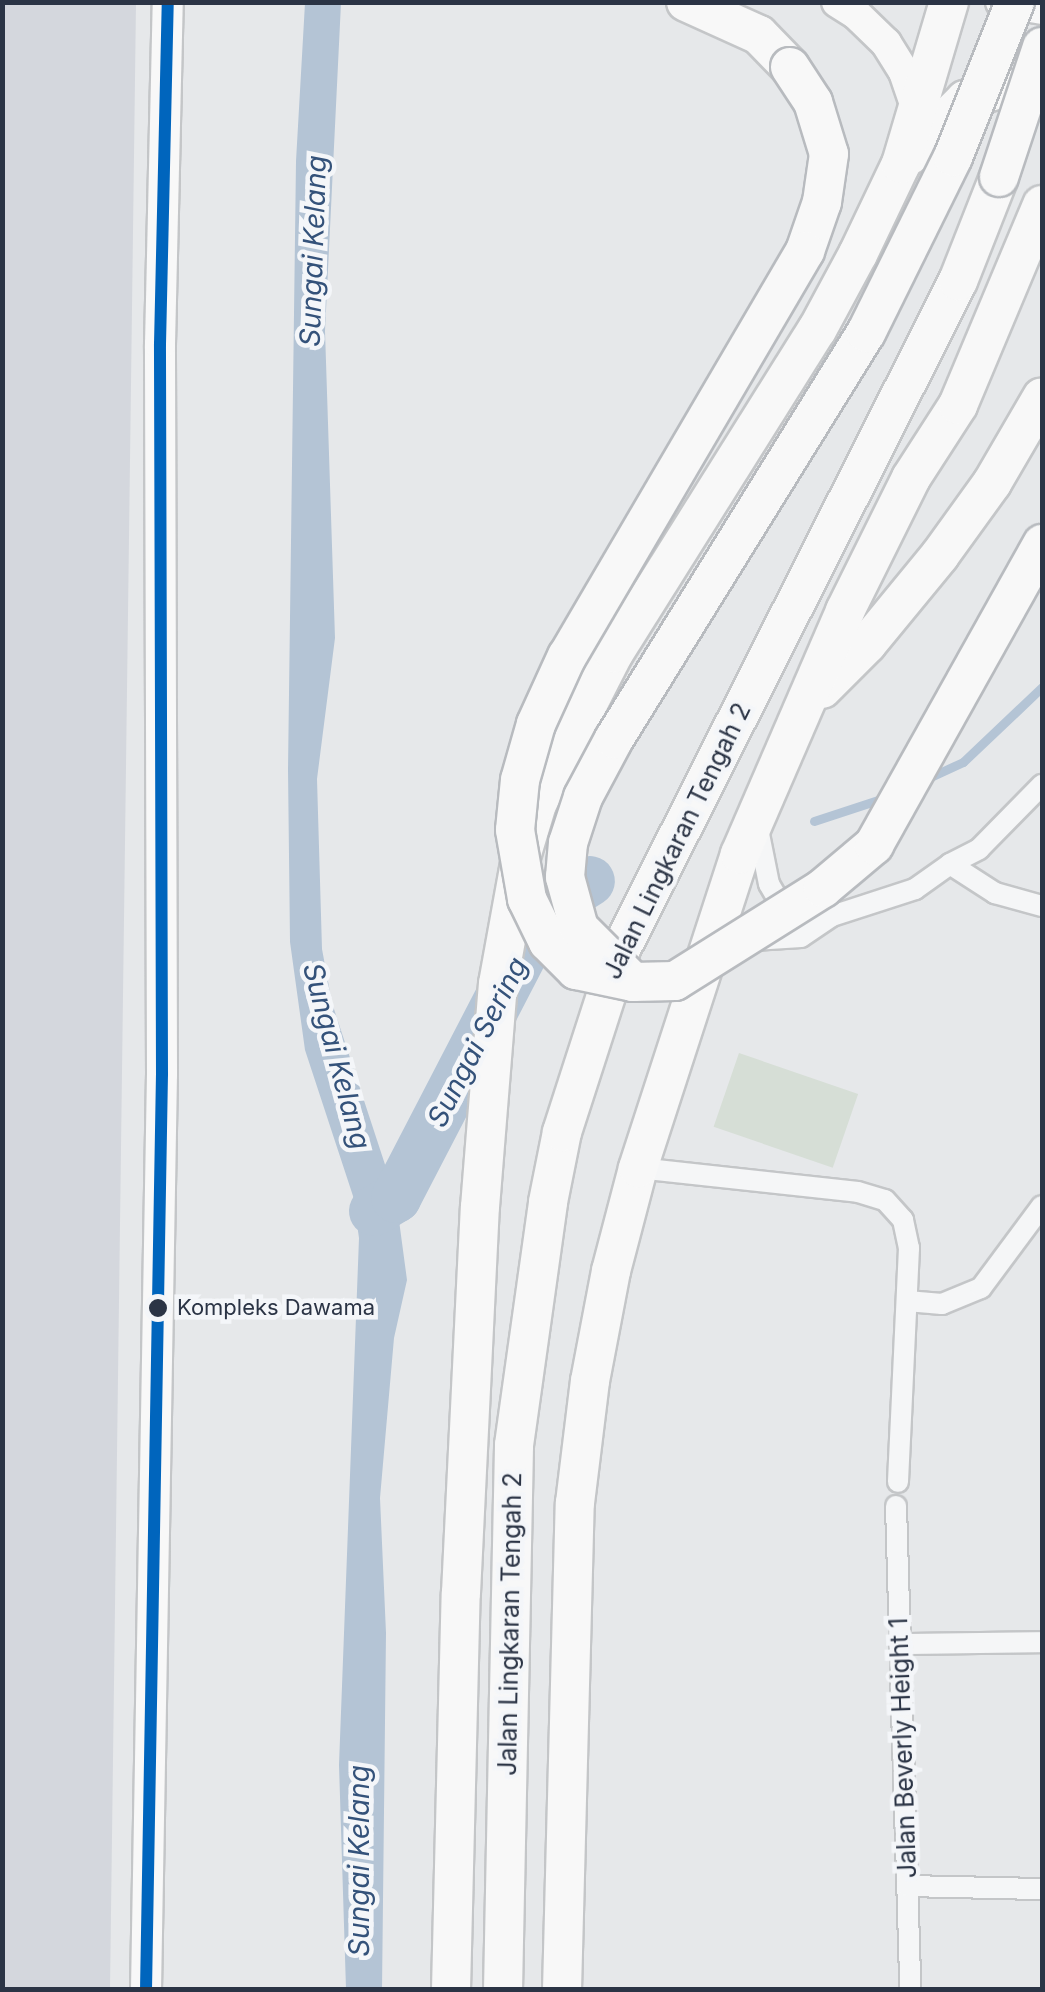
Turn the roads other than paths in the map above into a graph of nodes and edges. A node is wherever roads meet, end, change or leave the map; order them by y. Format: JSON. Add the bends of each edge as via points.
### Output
{"nodes":[{"id":1,"x":168,"y":2,"type":"edge"},
{"id":2,"x":686,"y":2,"type":"edge"},
{"id":3,"x":836,"y":2,"type":"edge"},
{"id":4,"x":948,"y":2,"type":"edge"},
{"id":5,"x":1001,"y":2,"type":"edge"},
{"id":6,"x":1015,"y":2,"type":"edge"},
{"id":7,"x":1042,"y":9,"type":"edge"},
{"id":8,"x":1042,"y":47,"type":"edge"},
{"id":9,"x":1042,"y":95,"type":"edge"},
{"id":10,"x":918,"y":113,"type":"junction"},
{"id":11,"x":901,"y":164,"type":"junction"},
{"id":12,"x":1042,"y":205,"type":"edge"},
{"id":13,"x":1042,"y":397,"type":"edge"},
{"id":14,"x":1042,"y":544,"type":"edge"},
{"id":15,"x":808,"y":703,"type":"junction"},
{"id":16,"x":1042,"y":786,"type":"edge"},
{"id":17,"x":756,"y":822,"type":"junction"},
{"id":18,"x":950,"y":864,"type":"junction"},
{"id":19,"x":1042,"y":906,"type":"edge"},
{"id":20,"x":832,"y":916,"type":"junction"},
{"id":21,"x":633,"y":982,"type":"junction"},
{"id":22,"x":694,"y":987,"type":"junction"},
{"id":23,"x":638,"y":1168,"type":"junction"},
{"id":24,"x":1042,"y":1206,"type":"edge"},
{"id":25,"x":907,"y":1301,"type":"junction"},
{"id":26,"x":898,"y":1482,"type":"dead end"},
{"id":27,"x":896,"y":1506,"type":"dead end"},
{"id":28,"x":1042,"y":1642,"type":"edge"},
{"id":29,"x":900,"y":1644,"type":"junction"},
{"id":30,"x":907,"y":1886,"type":"junction"},
{"id":31,"x":1042,"y":1889,"type":"edge"},
{"id":32,"x":146,"y":1990,"type":"edge"},
{"id":33,"x":451,"y":1990,"type":"edge"},
{"id":34,"x":503,"y":1990,"type":"edge"},
{"id":35,"x":562,"y":1990,"type":"edge"},
{"id":36,"x":910,"y":1990,"type":"edge"}],
"edges":[{"from":1,"to":32,"type":"main road","via":[[160,344],[162,1074]]},
{"from":2,"to":21,"type":"highway","bridge":true,"via":[[759,36],[790,68],[814,102],[828,154],[822,202],[805,251],[567,656],[520,780],[515,830],[527,899],[548,942],[576,970]]},
{"from":3,"to":10,"type":"main road","via":[[886,43]]},
{"from":4,"to":10,"type":"highway"},
{"from":5,"to":7,"type":"main road"},
{"from":6,"to":21,"type":"highway","bridge":true,"via":[[953,157],[866,334],[583,797],[565,877],[579,928]]},
{"from":8,"to":34,"type":"highway","name":"Jalan Lingkaran Tengah 2","bridge":true,"via":[[958,281],[620,950],[562,1132],[514,1445]]},
{"from":9,"to":11,"type":"highway","via":[[1003,88],[966,100]]},
{"from":10,"to":11,"type":"highway"},
{"from":11,"to":33,"type":"highway","bridge":true,"via":[[817,330],[576,723],[538,804],[505,928],[480,1207]]},
{"from":12,"to":15,"type":"highway","via":[[958,405],[911,478]]},
{"from":13,"to":15,"type":"highway","via":[[940,555]]},
{"from":14,"to":21,"type":"highway","bridge":true,"via":[[874,845],[823,888],[675,982]]},
{"from":15,"to":17,"type":"highway"},
{"from":16,"to":18,"type":"street","via":[[979,849]]},
{"from":17,"to":20,"type":"street","via":[[776,896]]},
{"from":17,"to":22,"type":"highway"},
{"from":18,"to":19,"type":"street","via":[[995,893]]},
{"from":18,"to":20,"type":"street","via":[[914,889]]},
{"from":20,"to":22,"type":"street","via":[[801,936],[760,936]]},
{"from":22,"to":23,"type":"highway"},
{"from":23,"to":25,"type":"street","via":[[885,1200],[904,1220]]},
{"from":23,"to":35,"type":"highway","via":[[597,1344],[575,1503]]},
{"from":24,"to":25,"type":"street","via":[[981,1288],[942,1304]]},
{"from":25,"to":26,"type":"street"},
{"from":27,"to":29,"type":"street","name":"Jalan Beverly Height 1"},
{"from":28,"to":29,"type":"street"},
{"from":29,"to":30,"type":"street","name":"Jalan Beverly Height 1"},
{"from":30,"to":31,"type":"street"},
{"from":30,"to":36,"type":"street","name":"Jalan Beverly Height 1"}]}
